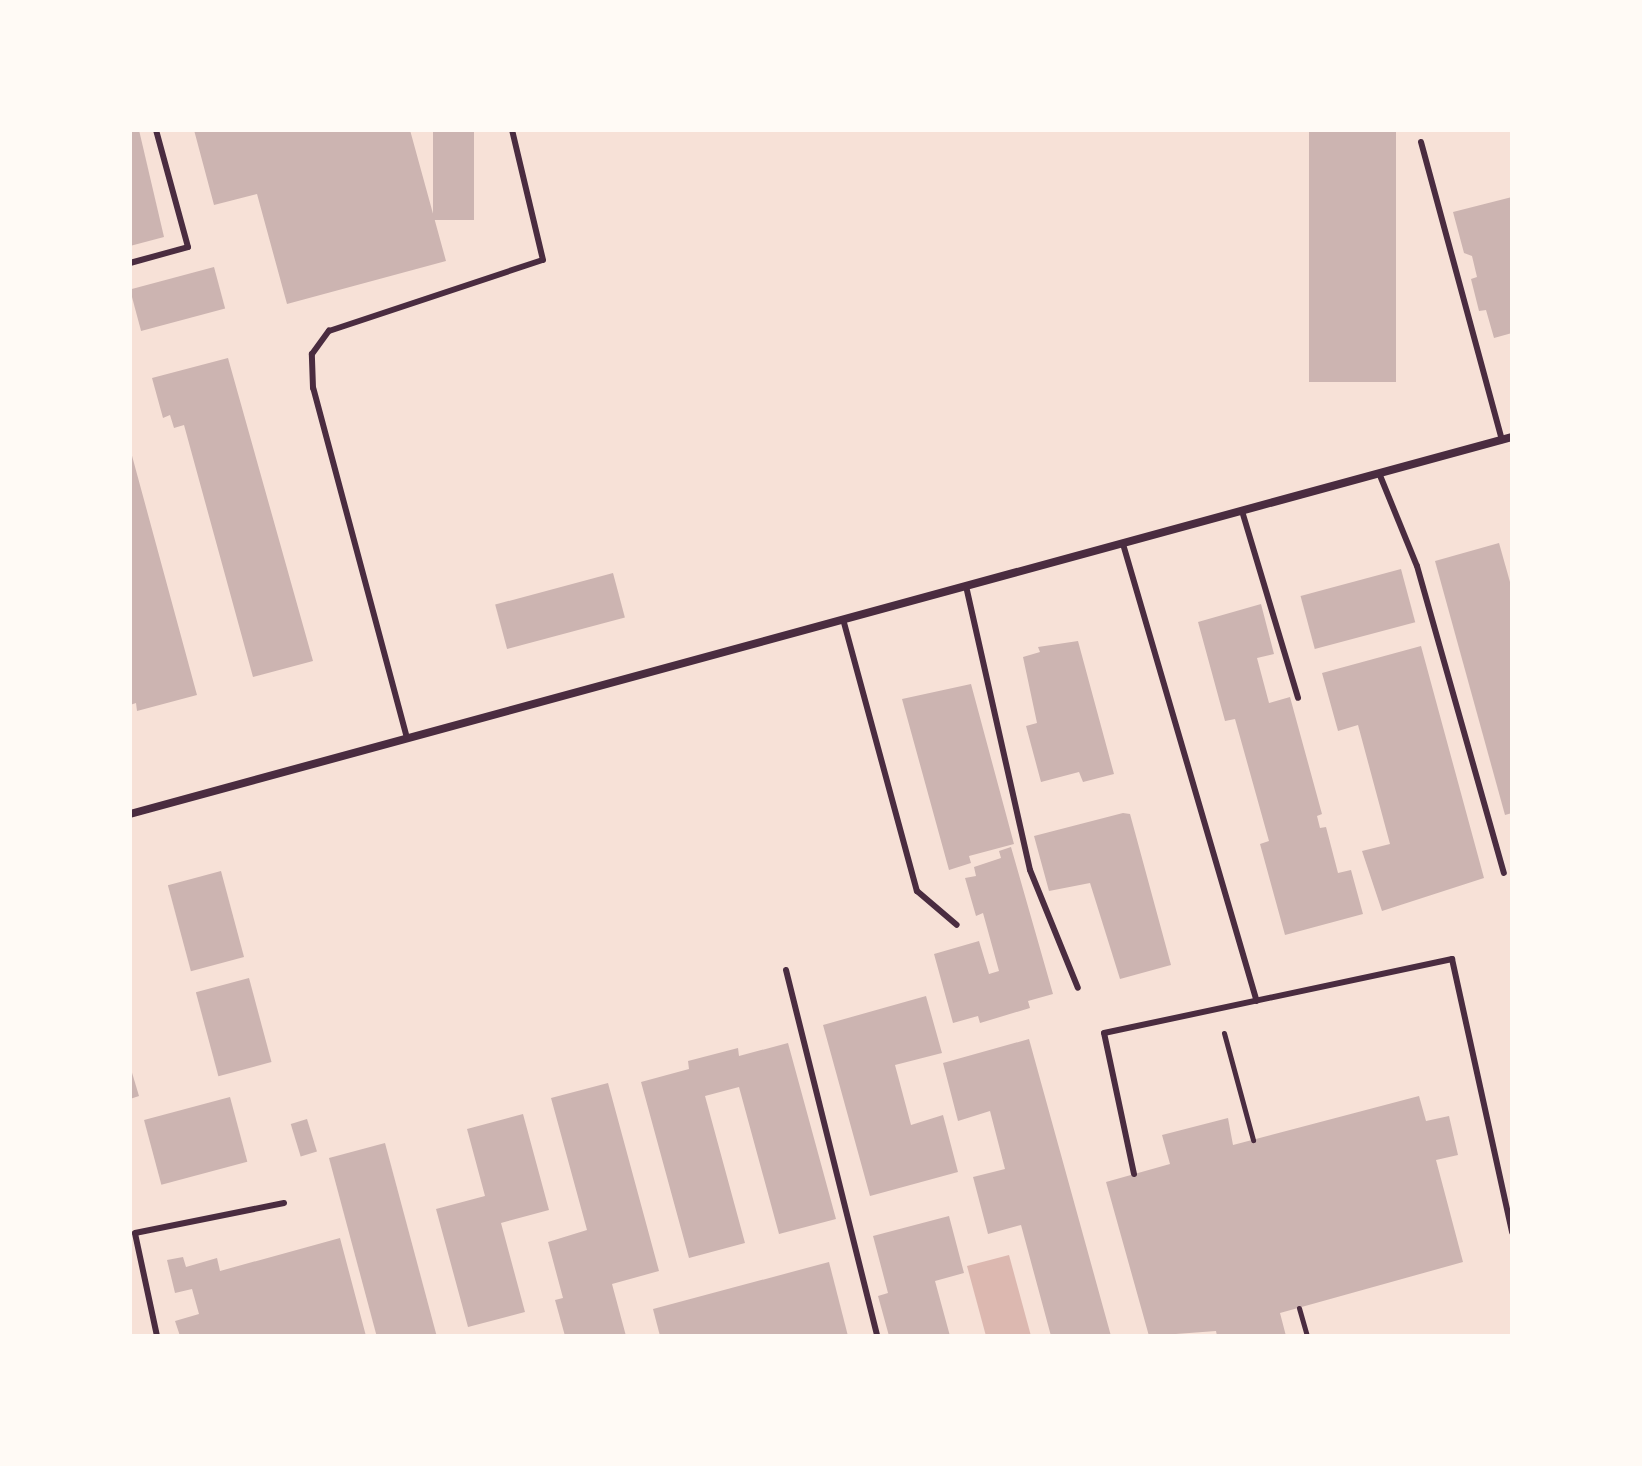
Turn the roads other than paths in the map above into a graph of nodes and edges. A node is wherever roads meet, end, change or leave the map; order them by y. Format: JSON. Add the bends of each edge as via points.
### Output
{"nodes":[{"id":1,"x":156,"y":130,"type":"edge"},
{"id":2,"x":512,"y":130,"type":"edge"},
{"id":3,"x":1421,"y":142,"type":"dead end"},
{"id":4,"x":130,"y":263,"type":"edge"},
{"id":5,"x":1512,"y":437,"type":"edge"},
{"id":6,"x":1502,"y":440,"type":"junction"},
{"id":7,"x":1379,"y":473,"type":"junction"},
{"id":8,"x":1242,"y":511,"type":"junction"},
{"id":9,"x":1123,"y":544,"type":"junction"},
{"id":10,"x":966,"y":586,"type":"junction"},
{"id":11,"x":843,"y":619,"type":"junction"},
{"id":12,"x":1298,"y":698,"type":"dead end"},
{"id":13,"x":407,"y":738,"type":"junction"},
{"id":14,"x":130,"y":814,"type":"edge"},
{"id":15,"x":1504,"y":873,"type":"dead end"},
{"id":16,"x":957,"y":925,"type":"dead end"},
{"id":17,"x":786,"y":970,"type":"dead end"},
{"id":18,"x":1078,"y":988,"type":"dead end"},
{"id":19,"x":1257,"y":1001,"type":"junction"},
{"id":20,"x":1134,"y":1174,"type":"dead end"},
{"id":21,"x":284,"y":1203,"type":"dead end"},
{"id":22,"x":1512,"y":1233,"type":"edge"},
{"id":23,"x":157,"y":1336,"type":"edge"},
{"id":24,"x":877,"y":1336,"type":"edge"}],
"edges":[{"from":1,"to":4,"type":"lane","via":[[188,247]]},
{"from":2,"to":13,"type":"lane","via":[[543,260],[329,331],[312,354],[313,388]]},
{"from":3,"to":6,"type":"lane"},
{"from":5,"to":6,"type":"street"},
{"from":6,"to":7,"type":"street"},
{"from":7,"to":8,"type":"street"},
{"from":7,"to":15,"type":"lane","via":[[1417,566]]},
{"from":8,"to":9,"type":"street"},
{"from":8,"to":12,"type":"lane"},
{"from":9,"to":10,"type":"street"},
{"from":9,"to":19,"type":"lane"},
{"from":10,"to":11,"type":"street"},
{"from":10,"to":18,"type":"lane","via":[[1030,870]]},
{"from":11,"to":13,"type":"street"},
{"from":11,"to":16,"type":"lane","via":[[917,891]]},
{"from":13,"to":14,"type":"street"},
{"from":17,"to":24,"type":"lane"},
{"from":19,"to":20,"type":"lane","via":[[1104,1033]]},
{"from":19,"to":22,"type":"lane","via":[[1452,959]]},
{"from":21,"to":23,"type":"lane","via":[[135,1233]]}]}
